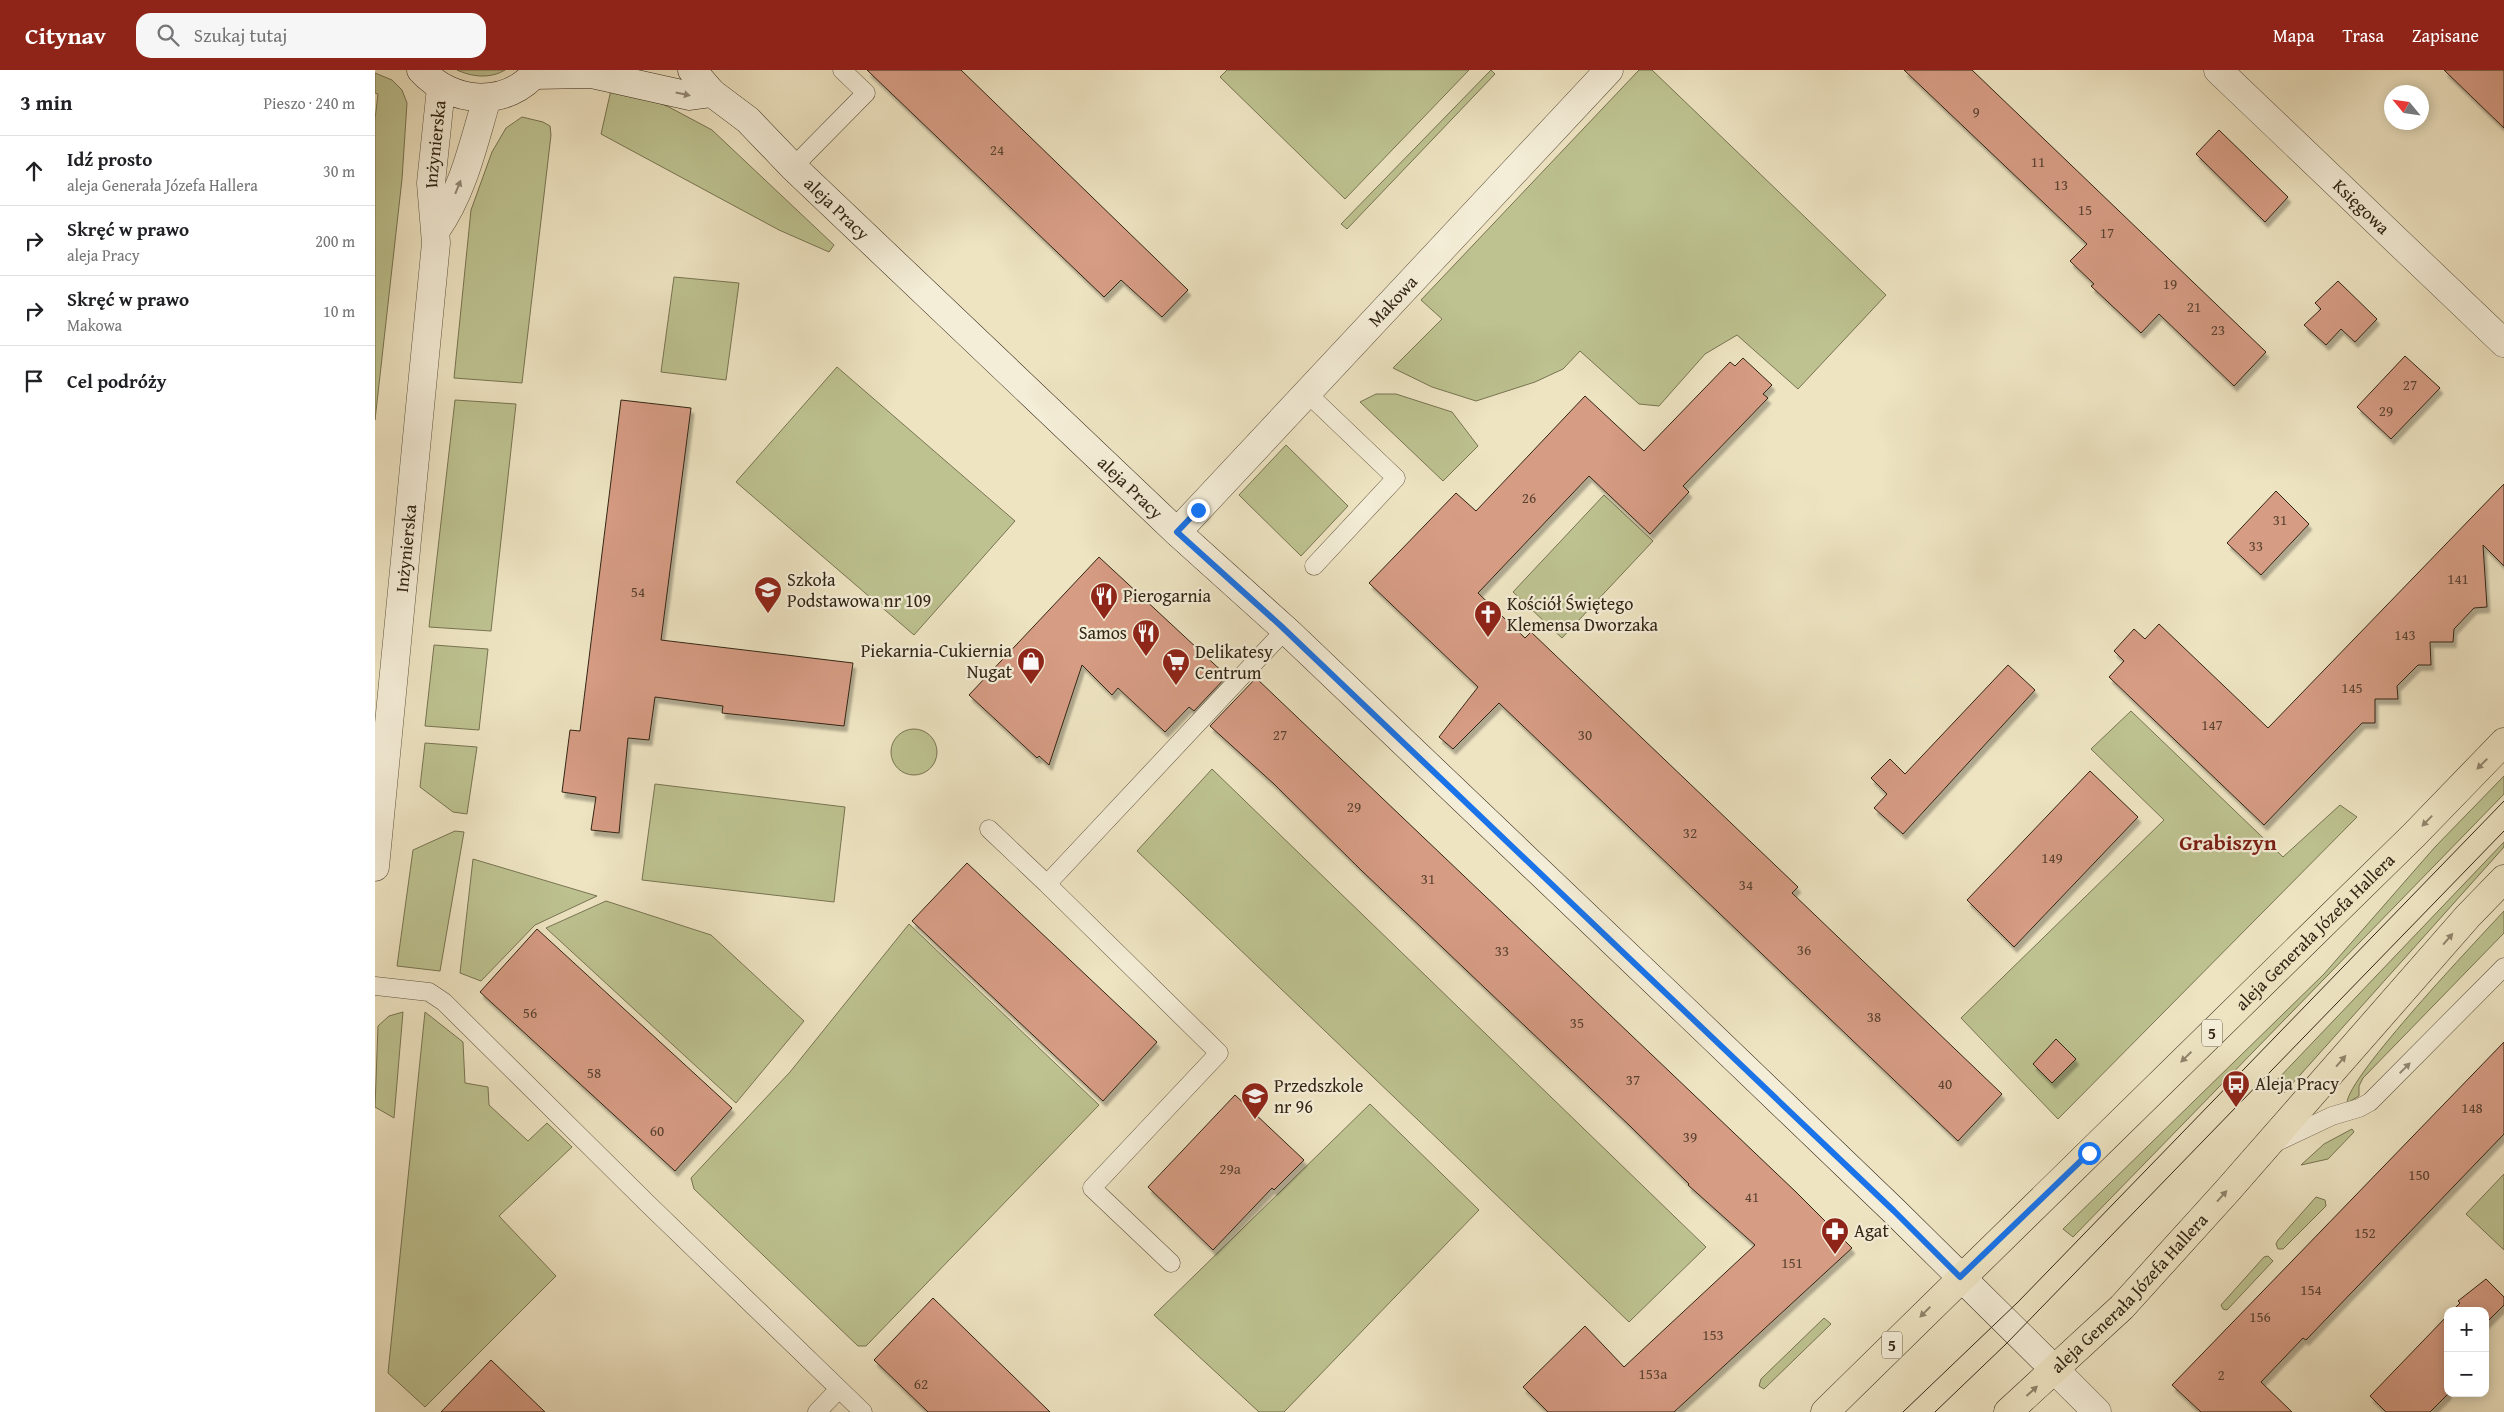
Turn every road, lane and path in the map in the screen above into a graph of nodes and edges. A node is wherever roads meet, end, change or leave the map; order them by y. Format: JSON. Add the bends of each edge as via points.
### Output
{"nodes":[{"id":1,"x":421,"y":70,"type":"edge"},
{"id":2,"x":692,"y":70,"type":"edge"},
{"id":3,"x":842,"y":70,"type":"edge"},
{"id":4,"x":1609,"y":70,"type":"edge"},
{"id":5,"x":2219,"y":70,"type":"edge"},
{"id":6,"x":535,"y":73,"type":"edge"},
{"id":7,"x":441,"y":88,"type":"junction"},
{"id":8,"x":713,"y":93,"type":"junction"},
{"id":9,"x":487,"y":98,"type":"junction"},
{"id":10,"x":793,"y":167,"type":"junction"},
{"id":11,"x":436,"y":230,"type":"junction"},
{"id":12,"x":2504,"y":343,"type":"edge"},
{"id":13,"x":1307,"y":393,"type":"junction"},
{"id":14,"x":1177,"y":532,"type":"junction"},
{"id":15,"x":1314,"y":566,"type":"dead end"},
{"id":16,"x":1285,"y":630,"type":"junction"},
{"id":17,"x":2504,"y":742,"type":"edge"},
{"id":18,"x":989,"y":829,"type":"dead end"},
{"id":19,"x":375,"y":867,"type":"edge"},
{"id":20,"x":2504,"y":879,"type":"edge"},
{"id":21,"x":1047,"y":884,"type":"junction"},
{"id":22,"x":2504,"y":967,"type":"edge"},
{"id":23,"x":375,"y":986,"type":"edge"},
{"id":24,"x":2265,"y":1148,"type":"junction"},
{"id":25,"x":1171,"y":1263,"type":"dead end"},
{"id":26,"x":1960,"y":1277,"type":"junction"},
{"id":27,"x":2055,"y":1370,"type":"junction"},
{"id":28,"x":839,"y":1389,"type":"junction"},
{"id":29,"x":817,"y":1412,"type":"edge"},
{"id":30,"x":863,"y":1412,"type":"edge"},
{"id":31,"x":1825,"y":1412,"type":"edge"},
{"id":32,"x":2008,"y":1412,"type":"edge"},
{"id":33,"x":2097,"y":1412,"type":"edge"}],
"edges":[{"from":1,"to":7,"type":"street"},
{"from":2,"to":8,"type":"street","name":"aleja Pracy"},
{"from":3,"to":10,"type":"lane","via":[[866,93]]},
{"from":4,"to":13,"type":"street","name":"Makowa"},
{"from":5,"to":12,"type":"street","name":"Księgowa"},
{"from":6,"to":8,"type":"street","one_way":true,"via":[[591,74],[690,96]]},
{"from":6,"to":9,"type":"street","via":[[505,94]]},
{"from":7,"to":9,"type":"street","via":[[463,96]]},
{"from":7,"to":11,"type":"street","name":"Inżynierska","via":[[431,184]]},
{"from":8,"to":10,"type":"street","name":"aleja Pracy","via":[[748,120]]},
{"from":11,"to":9,"type":"street","name":"Inżynierska","one_way":true,"via":[[446,216],[467,165]]},
{"from":10,"to":14,"type":"street","name":"aleja Pracy"},
{"from":11,"to":19,"type":"street","name":"Inżynierska"},
{"from":13,"to":14,"type":"street","name":"Makowa"},
{"from":13,"to":15,"type":"lane","via":[[1396,478]]},
{"from":14,"to":16,"type":"street","name":"aleja Pracy"},
{"from":16,"to":21,"type":"lane"},
{"from":16,"to":26,"type":"street","name":"aleja Pracy"},
{"from":17,"to":26,"type":"main road","name":"aleja Generała Józefa Hallera","number":"5","one_way":true},
{"from":18,"to":21,"type":"lane"},
{"from":24,"to":20,"type":"main road","name":"aleja Generała Józefa Hallera","one_way":true},
{"from":21,"to":25,"type":"lane","via":[[1219,1053],[1092,1188]]},
{"from":24,"to":22,"type":"lane","one_way":true,"via":[[2370,1102]]},
{"from":23,"to":28,"type":"lane","via":[[429,992],[444,1002]]},
{"from":27,"to":24,"type":"main road","name":"aleja Generała Józefa Hallera","one_way":true,"via":[[2122,1308]]},
{"from":26,"to":27,"type":"street","name":"aleja Pracy"},
{"from":26,"to":31,"type":"main road","name":"aleja Generała Józefa Hallera","number":"5","one_way":true},
{"from":32,"to":27,"type":"main road","name":"aleja Generała Józefa Hallera","one_way":true},
{"from":27,"to":33,"type":"street","name":"aleja Pracy"},
{"from":28,"to":29,"type":"lane"},
{"from":28,"to":30,"type":"lane"}]}
